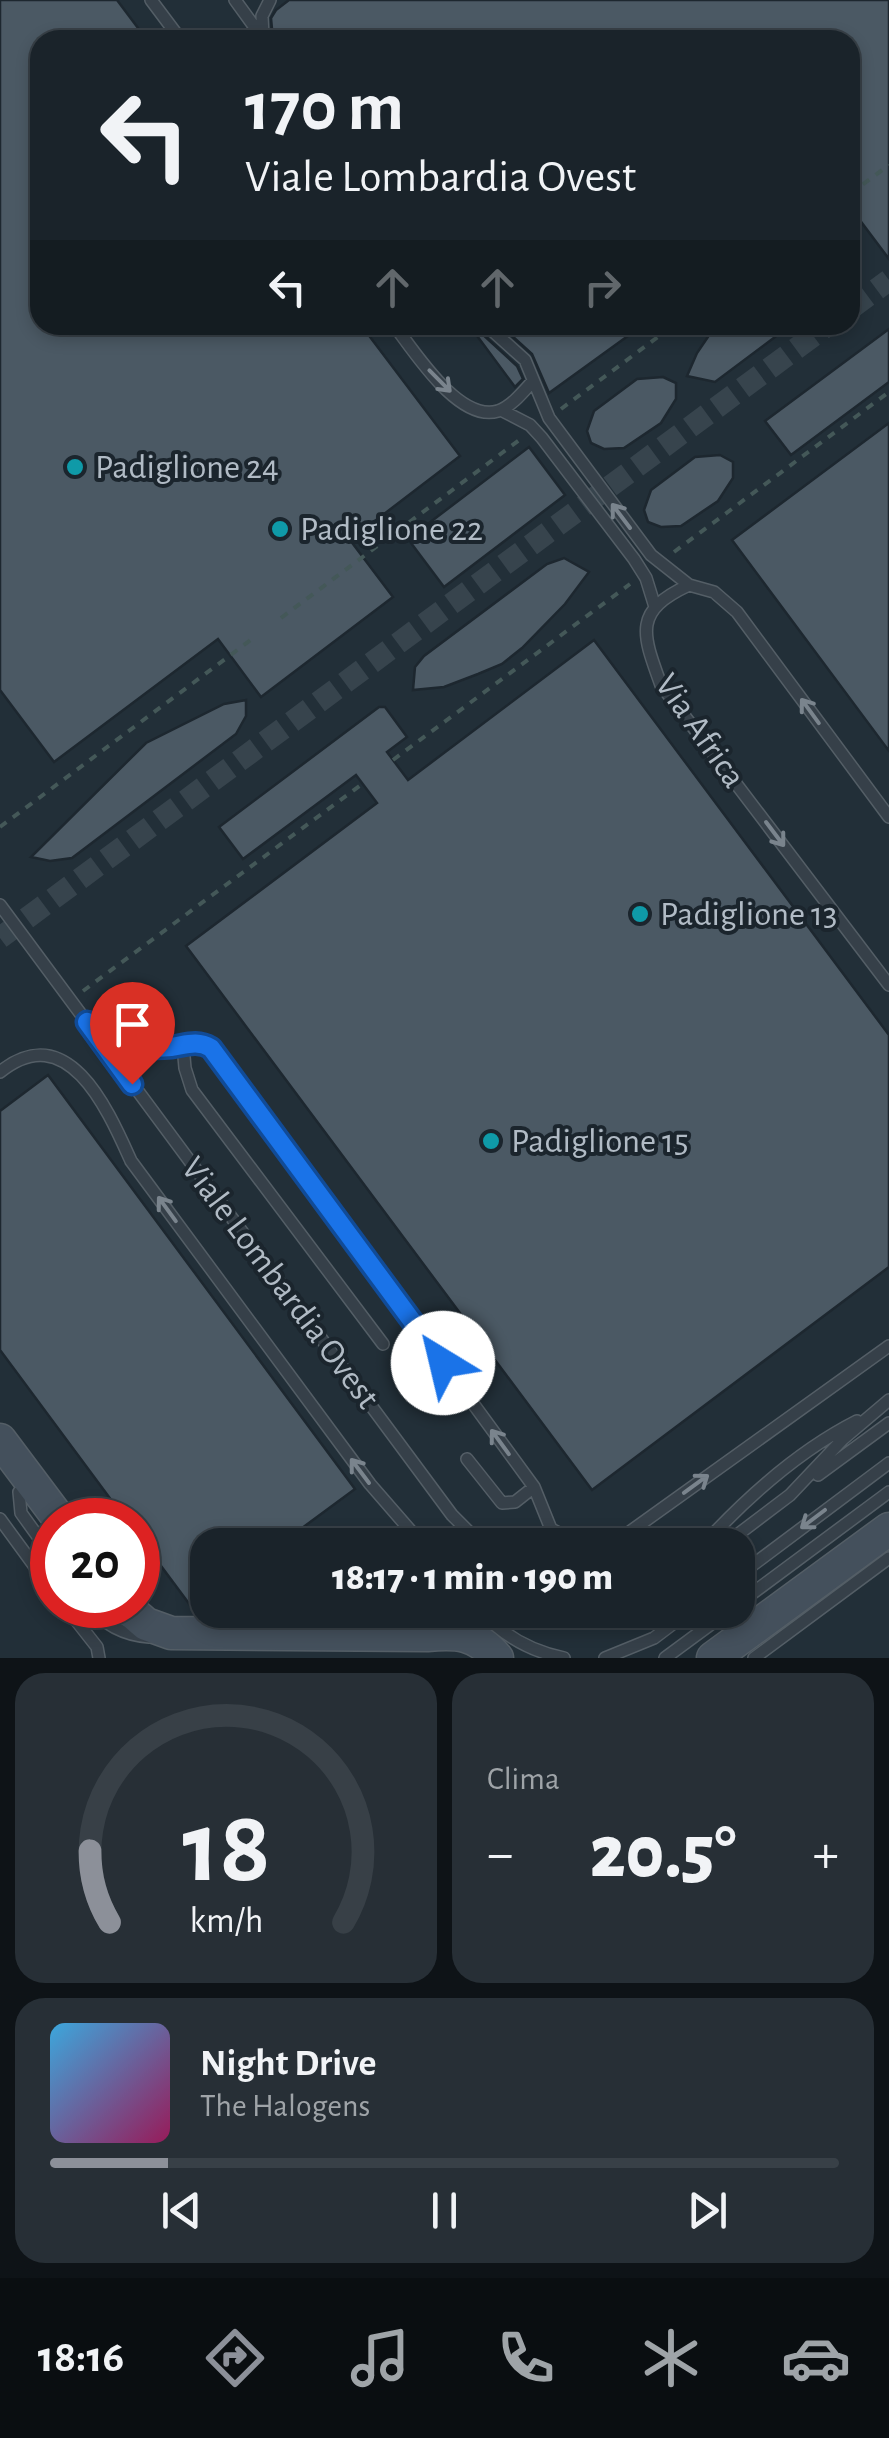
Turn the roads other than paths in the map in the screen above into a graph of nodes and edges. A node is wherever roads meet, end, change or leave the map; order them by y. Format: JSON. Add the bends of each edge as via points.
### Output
{"nodes":[{"id":1,"x":150,"y":0,"type":"edge"},
{"id":2,"x":234,"y":0,"type":"edge"},
{"id":3,"x":270,"y":0,"type":"edge"},
{"id":4,"x":172,"y":30,"type":"edge"},
{"id":5,"x":256,"y":30,"type":"edge"},
{"id":6,"x":263,"y":30,"type":"edge"},
{"id":7,"x":402,"y":335,"type":"edge"},
{"id":8,"x":497,"y":335,"type":"edge"},
{"id":9,"x":533,"y":381,"type":"junction"},
{"id":10,"x":501,"y":410,"type":"junction"},
{"id":11,"x":690,"y":584,"type":"junction"},
{"id":12,"x":655,"y":606,"type":"junction"},
{"id":13,"x":889,"y":817,"type":"edge"},
{"id":14,"x":0,"y":905,"type":"edge"},
{"id":15,"x":889,"y":984,"type":"edge"},
{"id":16,"x":87,"y":1022,"type":"junction"},
{"id":17,"x":183,"y":1045,"type":"junction"},
{"id":18,"x":0,"y":1072,"type":"edge"},
{"id":19,"x":384,"y":1344,"type":"dead end"},
{"id":20,"x":889,"y":1346,"type":"edge"},
{"id":21,"x":889,"y":1400,"type":"edge"},
{"id":22,"x":870,"y":1414,"type":"junction"},
{"id":23,"x":889,"y":1423,"type":"edge"},
{"id":24,"x":467,"y":1459,"type":"dead end"},
{"id":25,"x":9,"y":1463,"type":"edge"},
{"id":26,"x":889,"y":1463,"type":"edge"},
{"id":27,"x":534,"y":1487,"type":"junction"},
{"id":28,"x":889,"y":1492,"type":"edge"},
{"id":29,"x":790,"y":1495,"type":"junction"},
{"id":30,"x":40,"y":1498,"type":"edge"},
{"id":31,"x":452,"y":1516,"type":"junction"},
{"id":32,"x":0,"y":1519,"type":"edge"},
{"id":33,"x":30,"y":1526,"type":"edge"},
{"id":34,"x":408,"y":1528,"type":"edge"},
{"id":35,"x":459,"y":1528,"type":"edge"},
{"id":36,"x":464,"y":1528,"type":"edge"},
{"id":37,"x":551,"y":1528,"type":"edge"},
{"id":38,"x":635,"y":1528,"type":"edge"},
{"id":39,"x":719,"y":1528,"type":"edge"},
{"id":40,"x":746,"y":1528,"type":"edge"},
{"id":41,"x":889,"y":1529,"type":"edge"},
{"id":42,"x":889,"y":1558,"type":"edge"},
{"id":43,"x":30,"y":1560,"type":"edge"},
{"id":44,"x":755,"y":1563,"type":"edge"},
{"id":45,"x":755,"y":1591,"type":"edge"},
{"id":46,"x":82,"y":1628,"type":"edge"},
{"id":47,"x":119,"y":1628,"type":"edge"},
{"id":48,"x":154,"y":1628,"type":"edge"},
{"id":49,"x":500,"y":1628,"type":"edge"},
{"id":50,"x":668,"y":1628,"type":"edge"},
{"id":51,"x":706,"y":1628,"type":"edge"},
{"id":52,"x":194,"y":1634,"type":"junction"},
{"id":53,"x":426,"y":1635,"type":"junction"},
{"id":54,"x":99,"y":1658,"type":"edge"},
{"id":55,"x":482,"y":1658,"type":"edge"},
{"id":56,"x":497,"y":1658,"type":"edge"},
{"id":57,"x":564,"y":1658,"type":"edge"},
{"id":58,"x":606,"y":1658,"type":"edge"},
{"id":59,"x":665,"y":1658,"type":"edge"},
{"id":60,"x":713,"y":1658,"type":"edge"},
{"id":61,"x":754,"y":1658,"type":"edge"}],
"edges":[{"from":1,"to":4,"type":"lane"},
{"from":2,"to":5,"type":"lane"},
{"from":3,"to":6,"type":"lane"},
{"from":7,"to":10,"type":"lane","one_way":true,"via":[[438,382],[465,403]]},
{"from":8,"to":9,"type":"lane","via":[[525,360]]},
{"from":9,"to":10,"type":"lane"},
{"from":11,"to":9,"type":"lane","one_way":true,"via":[[651,555],[549,418]]},
{"from":10,"to":12,"type":"lane","via":[[534,429],[634,559]]},
{"from":11,"to":12,"type":"lane"},
{"from":13,"to":11,"type":"lane","one_way":true,"via":[[737,612],[714,592]]},
{"from":12,"to":15,"type":"lane","name":"Via Africa","one_way":true,"via":[[644,632],[661,685]]},
{"from":14,"to":16,"type":"lane","name":"Viale Lombardia Ovest"},
{"from":16,"to":17,"type":"lane","via":[[129,1046]]},
{"from":16,"to":31,"type":"lane","name":"Viale Lombardia Ovest"},
{"from":17,"to":19,"type":"lane","via":[[192,1090]]},
{"from":27,"to":17,"type":"lane","one_way":true,"via":[[216,1052],[198,1042]]},
{"from":34,"to":18,"type":"lane","one_way":true,"via":[[142,1176],[80,1073],[47,1055],[27,1056]]},
{"from":38,"to":20,"type":"lane","one_way":true},
{"from":21,"to":22,"type":"lane"},
{"from":22,"to":29,"type":"lane"},
{"from":22,"to":39,"type":"lane","via":[[835,1432]]},
{"from":23,"to":29,"type":"lane"},
{"from":24,"to":27,"type":"lane","via":[[502,1503]]},
{"from":25,"to":30,"type":"street"},
{"from":25,"to":33,"type":"lane"},
{"from":26,"to":44,"type":"lane","one_way":true},
{"from":27,"to":37,"type":"lane"},
{"from":28,"to":45,"type":"lane"},
{"from":29,"to":40,"type":"lane"},
{"from":31,"to":35,"type":"lane","name":"Viale Lombardia Ovest"},
{"from":31,"to":36,"type":"lane","name":"Viale Lombardia Ovest"},
{"from":32,"to":43,"type":"lane"},
{"from":41,"to":60,"type":"street"},
{"from":42,"to":61,"type":"lane"},
{"from":46,"to":54,"type":"lane"},
{"from":47,"to":52,"type":"lane","via":[[134,1635]]},
{"from":48,"to":52,"type":"street"},
{"from":49,"to":57,"type":"lane","via":[[533,1650]]},
{"from":50,"to":58,"type":"lane"},
{"from":51,"to":59,"type":"lane"},
{"from":52,"to":53,"type":"street"},
{"from":53,"to":55,"type":"street"},
{"from":53,"to":56,"type":"street","via":[[465,1634]]}]}
